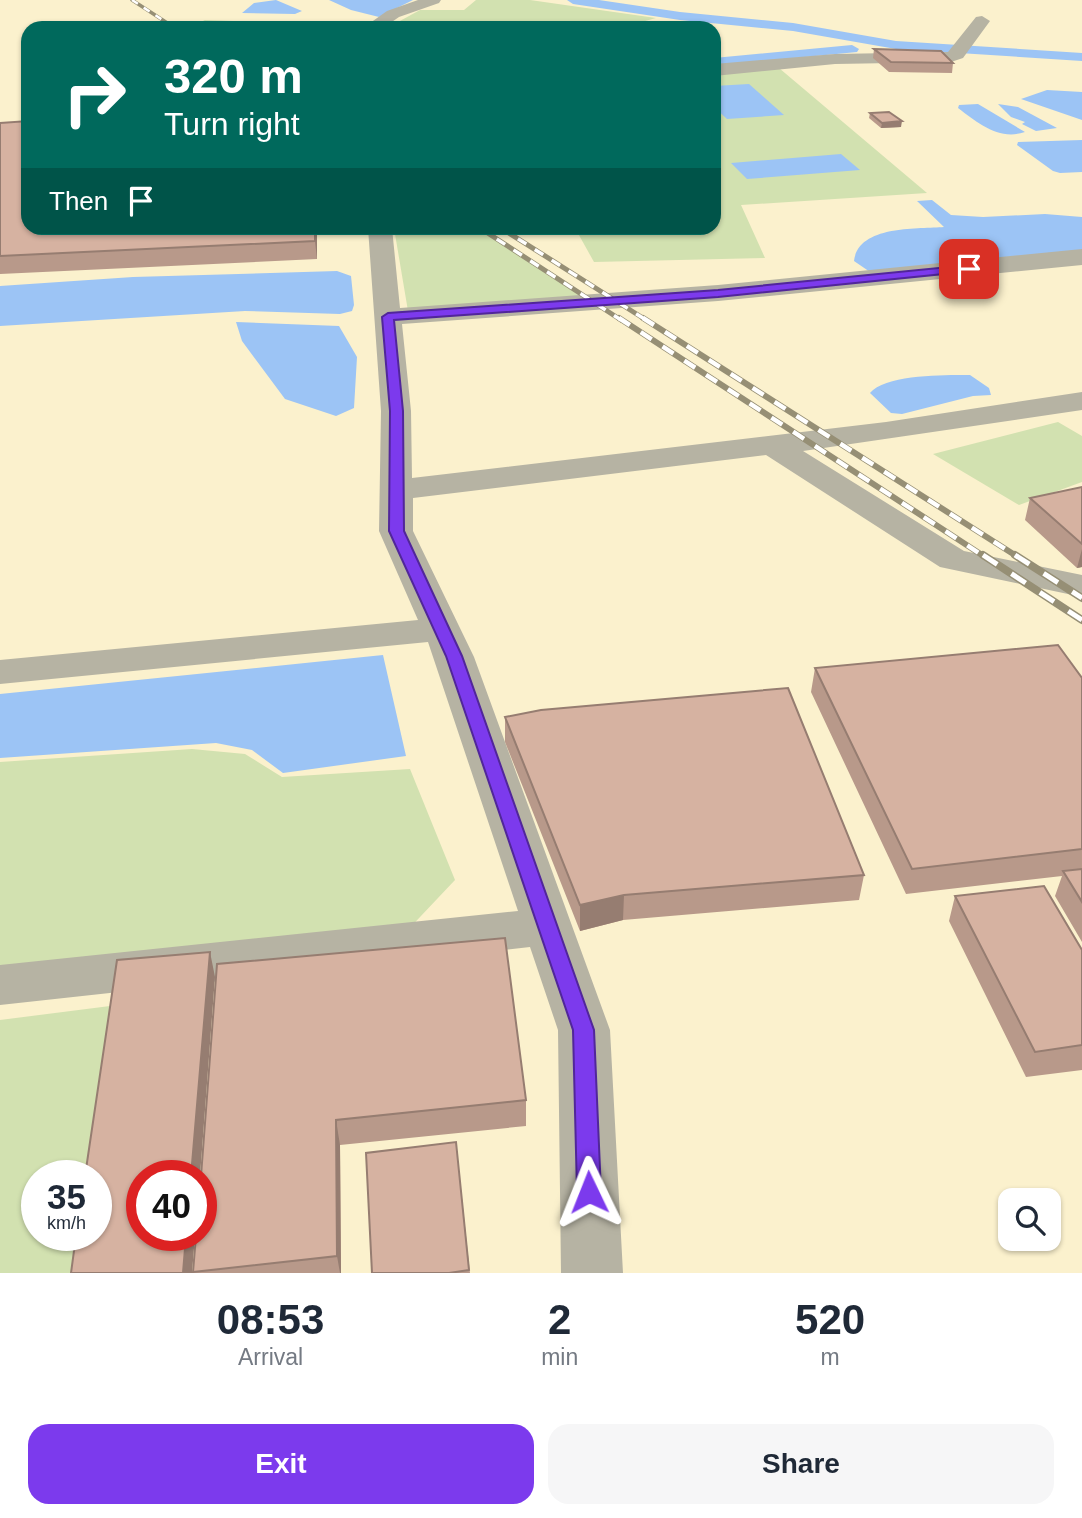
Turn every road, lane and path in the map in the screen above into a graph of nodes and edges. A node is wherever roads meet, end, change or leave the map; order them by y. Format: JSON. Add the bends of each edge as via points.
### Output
{"nodes":[{"id":1,"x":433,"y":0,"type":"edge"},
{"id":2,"x":383,"y":21,"type":"edge"},
{"id":3,"x":982,"y":21,"type":"dead end"},
{"id":4,"x":721,"y":69,"type":"edge"},
{"id":5,"x":381,"y":235,"type":"edge"},
{"id":6,"x":1082,"y":257,"type":"edge"},
{"id":7,"x":388,"y":317,"type":"junction"},
{"id":8,"x":1082,"y":401,"type":"edge"},
{"id":9,"x":772,"y":445,"type":"junction"},
{"id":10,"x":397,"y":490,"type":"junction"},
{"id":11,"x":1082,"y":586,"type":"edge"},
{"id":12,"x":441,"y":629,"type":"junction"},
{"id":13,"x":0,"y":672,"type":"edge"},
{"id":14,"x":548,"y":926,"type":"junction"},
{"id":15,"x":0,"y":985,"type":"edge"},
{"id":16,"x":592,"y":1273,"type":"edge"}],
"edges":[{"from":1,"to":2,"type":"street"},
{"from":3,"to":4,"type":"street","via":[[960,49],[941,58],[835,58]]},
{"from":5,"to":7,"type":"street"},
{"from":6,"to":7,"type":"street","via":[[744,291]]},
{"from":7,"to":10,"type":"street"},
{"from":8,"to":9,"type":"street"},
{"from":9,"to":10,"type":"street"},
{"from":9,"to":11,"type":"street","via":[[953,559]]},
{"from":10,"to":12,"type":"street","via":[[396,531]]},
{"from":12,"to":13,"type":"street"},
{"from":12,"to":14,"type":"street"},
{"from":14,"to":15,"type":"street"},
{"from":14,"to":16,"type":"street","via":[[584,1030]]}]}
